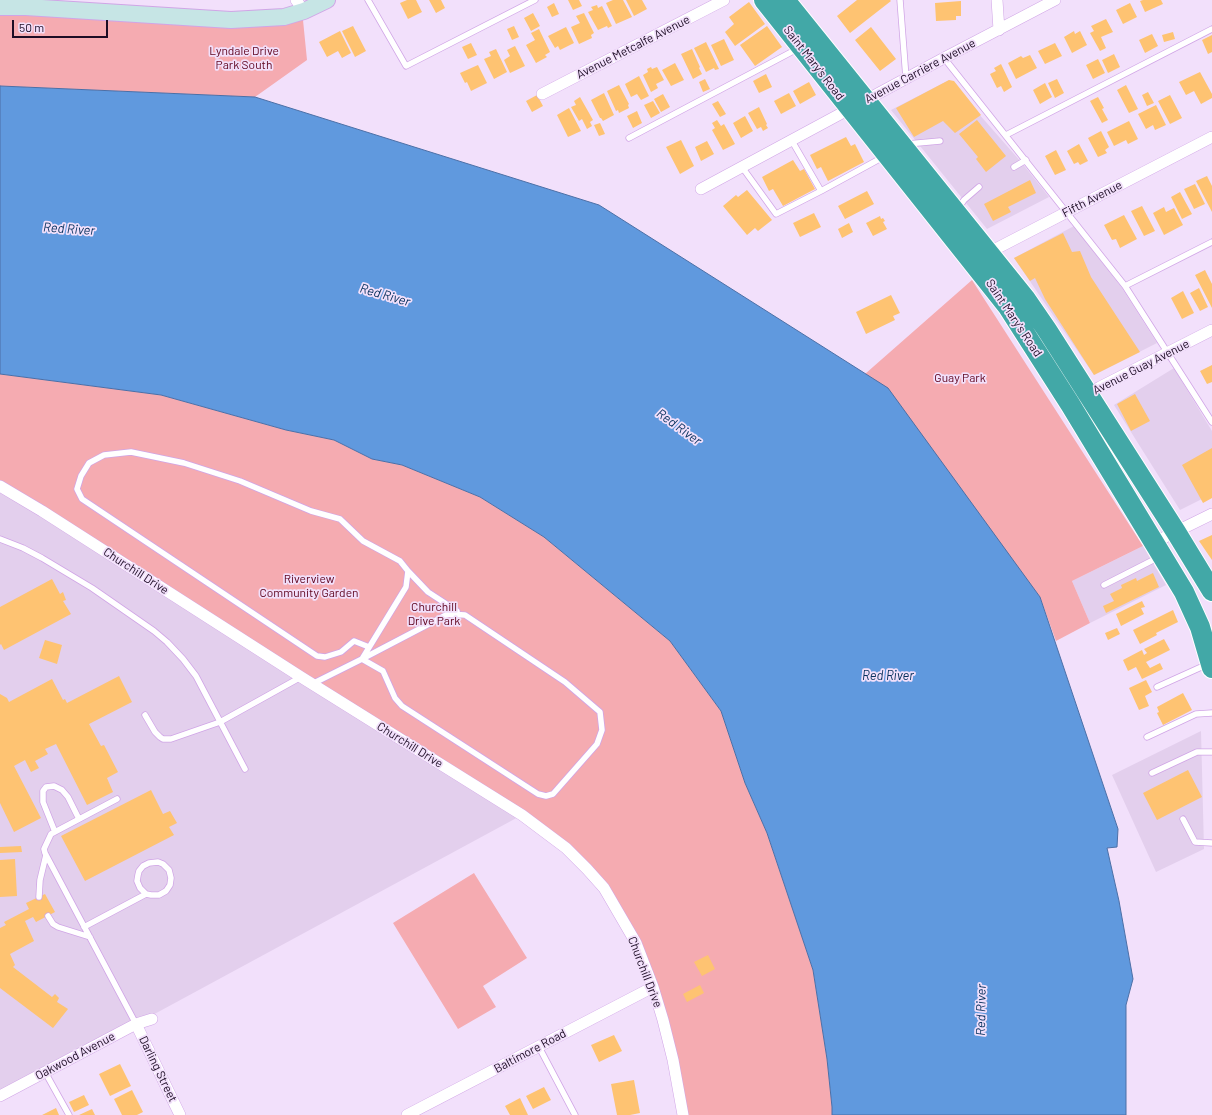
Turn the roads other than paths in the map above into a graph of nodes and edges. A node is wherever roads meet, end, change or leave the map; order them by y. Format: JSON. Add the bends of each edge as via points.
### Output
{"nodes":[{"id":1,"x":327,"y":0,"type":"edge"},
{"id":2,"x":368,"y":0,"type":"edge"},
{"id":3,"x":535,"y":0,"type":"edge"},
{"id":4,"x":724,"y":0,"type":"edge"},
{"id":5,"x":764,"y":0,"type":"edge"},
{"id":6,"x":785,"y":0,"type":"edge"},
{"id":7,"x":900,"y":0,"type":"edge"},
{"id":8,"x":997,"y":0,"type":"edge"},
{"id":9,"x":1055,"y":0,"type":"edge"},
{"id":10,"x":300,"y":5,"type":"edge"},
{"id":11,"x":0,"y":7,"type":"edge"},
{"id":12,"x":1212,"y":29,"type":"edge"},
{"id":13,"x":999,"y":30,"type":"junction"},
{"id":14,"x":801,"y":47,"type":"junction"},
{"id":15,"x":944,"y":58,"type":"junction"},
{"id":16,"x":906,"y":78,"type":"junction"},
{"id":17,"x":542,"y":94,"type":"dead end"},
{"id":18,"x":858,"y":104,"type":"junction"},
{"id":19,"x":1006,"y":135,"type":"junction"},
{"id":20,"x":1212,"y":137,"type":"edge"},
{"id":21,"x":629,"y":138,"type":"dead end"},
{"id":22,"x":792,"y":141,"type":"junction"},
{"id":23,"x":940,"y":141,"type":"dead end"},
{"id":24,"x":895,"y":150,"type":"junction"},
{"id":25,"x":1026,"y":160,"type":"junction"},
{"id":26,"x":742,"y":167,"type":"junction"},
{"id":27,"x":1014,"y":167,"type":"dead end"},
{"id":28,"x":979,"y":187,"type":"dead end"},
{"id":29,"x":701,"y":189,"type":"dead end"},
{"id":30,"x":821,"y":191,"type":"junction"},
{"id":31,"x":1067,"y":212,"type":"junction"},
{"id":32,"x":956,"y":213,"type":"junction"},
{"id":33,"x":1212,"y":242,"type":"edge"},
{"id":34,"x":981,"y":257,"type":"junction"},
{"id":35,"x":1125,"y":286,"type":"junction"},
{"id":36,"x":1212,"y":330,"type":"edge"},
{"id":37,"x":1168,"y":352,"type":"junction"},
{"id":38,"x":1088,"y":394,"type":"junction"},
{"id":39,"x":1070,"y":404,"type":"junction"},
{"id":40,"x":1212,"y":421,"type":"edge"},
{"id":41,"x":0,"y":486,"type":"edge"},
{"id":42,"x":1212,"y":514,"type":"edge"},
{"id":43,"x":1176,"y":532,"type":"junction"},
{"id":44,"x":0,"y":539,"type":"edge"},
{"id":45,"x":1159,"y":549,"type":"junction"},
{"id":46,"x":408,"y":571,"type":"junction"},
{"id":47,"x":1104,"y":585,"type":"dead end"},
{"id":48,"x":1212,"y":591,"type":"edge"},
{"id":49,"x":457,"y":614,"type":"junction"},
{"id":50,"x":369,"y":647,"type":"junction"},
{"id":51,"x":362,"y":659,"type":"junction"},
{"id":52,"x":1211,"y":665,"type":"edge"},
{"id":53,"x":301,"y":677,"type":"junction"},
{"id":54,"x":312,"y":684,"type":"junction"},
{"id":55,"x":1157,"y":687,"type":"dead end"},
{"id":56,"x":1212,"y":713,"type":"edge"},
{"id":57,"x":145,"y":715,"type":"dead end"},
{"id":58,"x":220,"y":722,"type":"junction"},
{"id":59,"x":1147,"y":737,"type":"dead end"},
{"id":60,"x":1212,"y":752,"type":"edge"},
{"id":61,"x":245,"y":769,"type":"dead end"},
{"id":62,"x":1152,"y":773,"type":"dead end"},
{"id":63,"x":117,"y":799,"type":"dead end"},
{"id":64,"x":79,"y":819,"type":"junction"},
{"id":65,"x":1183,"y":819,"type":"dead end"},
{"id":66,"x":55,"y":832,"type":"junction"},
{"id":67,"x":1212,"y":843,"type":"edge"},
{"id":68,"x":46,"y":855,"type":"junction"},
{"id":69,"x":146,"y":894,"type":"junction"},
{"id":70,"x":39,"y":897,"type":"dead end"},
{"id":71,"x":48,"y":916,"type":"dead end"},
{"id":72,"x":84,"y":927,"type":"junction"},
{"id":73,"x":90,"y":937,"type":"junction"},
{"id":74,"x":653,"y":987,"type":"junction"},
{"id":75,"x":152,"y":1019,"type":"dead end"},
{"id":76,"x":136,"y":1024,"type":"junction"},
{"id":77,"x":539,"y":1047,"type":"junction"},
{"id":78,"x":45,"y":1072,"type":"junction"},
{"id":79,"x":0,"y":1096,"type":"edge"},
{"id":80,"x":68,"y":1115,"type":"edge"},
{"id":81,"x":180,"y":1115,"type":"edge"},
{"id":82,"x":407,"y":1115,"type":"edge"},
{"id":83,"x":575,"y":1115,"type":"edge"},
{"id":84,"x":683,"y":1115,"type":"edge"}],
"edges":[{"from":1,"to":10,"type":"street"},
{"from":2,"to":3,"type":"lane","via":[[406,66]]},
{"from":4,"to":17,"type":"street","name":"Avenue Metcalfe Avenue"},
{"from":5,"to":14,"type":"highway","name":"Saint Mary's Road"},
{"from":6,"to":18,"type":"highway","name":"Saint Mary's Road"},
{"from":7,"to":16,"type":"lane"},
{"from":8,"to":13,"type":"street"},
{"from":9,"to":13,"type":"street","name":"Avenue Carrière Avenue"},
{"from":10,"to":11,"type":"street","via":[[284,17],[231,20]]},
{"from":12,"to":19,"type":"lane"},
{"from":13,"to":15,"type":"street","name":"Avenue Carrière Avenue"},
{"from":14,"to":18,"type":"highway","name":"Saint Mary's Road"},
{"from":14,"to":21,"type":"lane"},
{"from":15,"to":16,"type":"street","name":"Avenue Carrière Avenue"},
{"from":15,"to":19,"type":"lane"},
{"from":16,"to":18,"type":"street","name":"Avenue Carrière Avenue"},
{"from":18,"to":22,"type":"street","name":"Avenue Carrière Avenue"},
{"from":18,"to":24,"type":"highway","name":"Saint Mary's Road"},
{"from":19,"to":25,"type":"lane"},
{"from":20,"to":31,"type":"street","name":"Fifth Avenue"},
{"from":22,"to":26,"type":"street","name":"Avenue Carrière Avenue"},
{"from":22,"to":30,"type":"lane"},
{"from":23,"to":24,"type":"lane"},
{"from":24,"to":30,"type":"lane"},
{"from":24,"to":32,"type":"highway","name":"Saint Mary's Road"},
{"from":24,"to":34,"type":"highway","name":"Saint Mary's Road"},
{"from":25,"to":27,"type":"lane"},
{"from":25,"to":31,"type":"lane"},
{"from":26,"to":29,"type":"street","name":"Avenue Carrière Avenue"},
{"from":26,"to":30,"type":"lane","via":[[776,214]]},
{"from":28,"to":32,"type":"lane","via":[[964,200]]},
{"from":31,"to":34,"type":"street","name":"Fifth Avenue"},
{"from":31,"to":35,"type":"lane"},
{"from":32,"to":34,"type":"highway","name":"Saint Mary's Road"},
{"from":33,"to":35,"type":"lane"},
{"from":34,"to":38,"type":"highway","name":"Saint Mary's Road","via":[[1036,313]]},
{"from":34,"to":39,"type":"highway","name":"Saint Mary's Road","via":[[1008,307]]},
{"from":35,"to":37,"type":"lane"},
{"from":36,"to":37,"type":"street","name":"Avenue Guay Avenue"},
{"from":37,"to":38,"type":"street","name":"Avenue Guay Avenue"},
{"from":37,"to":40,"type":"lane"},
{"from":38,"to":39,"type":"street","name":"Avenue Guay Avenue"},
{"from":38,"to":43,"type":"highway","name":"Saint Mary's Road"},
{"from":39,"to":45,"type":"highway","name":"Saint Mary's Road"},
{"from":41,"to":53,"type":"street","name":"Churchill Drive"},
{"from":42,"to":43,"type":"street"},
{"from":43,"to":45,"type":"street"},
{"from":43,"to":48,"type":"highway","name":"Saint Mary's Road"},
{"from":44,"to":58,"type":"lane","via":[[23,548],[86,584],[154,631],[183,659],[196,676]]},
{"from":45,"to":47,"type":"lane"},
{"from":45,"to":52,"type":"highway","name":"Saint Mary's Road","via":[[1200,627]]},
{"from":46,"to":49,"type":"lane","via":[[428,592],[457,611]]},
{"from":46,"to":50,"type":"lane","via":[[406,587]]},
{"from":46,"to":50,"type":"lane","via":[[400,561],[363,541],[340,519],[311,511],[240,481],[184,463],[131,452],[104,455],[89,463],[81,476],[77,489],[82,499],[317,656],[325,658],[341,652],[354,642]]},
{"from":49,"to":51,"type":"lane","via":[[448,614]]},
{"from":49,"to":51,"type":"lane","via":[[465,615],[565,682],[600,712],[602,730],[597,744],[553,794],[538,794],[402,706],[395,698],[383,671]]},
{"from":50,"to":51,"type":"lane"},
{"from":51,"to":54,"type":"lane"},
{"from":52,"to":55,"type":"lane"},
{"from":53,"to":54,"type":"street","name":"Churchill Drive"},
{"from":53,"to":58,"type":"lane"},
{"from":54,"to":74,"type":"street","name":"Churchill Drive","via":[[522,815],[566,848],[604,888],[636,943]]},
{"from":56,"to":59,"type":"lane","via":[[1196,714]]},
{"from":57,"to":58,"type":"lane","via":[[155,732],[163,739],[171,739]]},
{"from":58,"to":61,"type":"lane"},
{"from":60,"to":62,"type":"lane","via":[[1196,752]]},
{"from":63,"to":64,"type":"lane"},
{"from":64,"to":66,"type":"lane"},
{"from":64,"to":66,"type":"lane","via":[[62,790],[54,786],[46,787],[43,791],[43,802]]},
{"from":65,"to":67,"type":"lane","via":[[1195,842]]},
{"from":66,"to":68,"type":"lane","via":[[50,834],[47,840],[44,849]]},
{"from":68,"to":70,"type":"lane"},
{"from":68,"to":72,"type":"lane"},
{"from":69,"to":69,"type":"lane","via":[[159,895],[168,888],[170,874],[163,864],[158,862],[142,866],[137,877],[141,890]]},
{"from":69,"to":72,"type":"lane"},
{"from":71,"to":73,"type":"lane","via":[[58,927]]},
{"from":72,"to":73,"type":"lane"},
{"from":73,"to":76,"type":"lane"},
{"from":74,"to":77,"type":"street","name":"Baltimore Road"},
{"from":74,"to":84,"type":"street","name":"Churchill Drive","via":[[673,1060]]},
{"from":75,"to":76,"type":"street","name":"Oakwood Avenue"},
{"from":76,"to":78,"type":"street","name":"Oakwood Avenue"},
{"from":76,"to":81,"type":"street","name":"Darling Street"},
{"from":77,"to":82,"type":"street","name":"Baltimore Road"},
{"from":77,"to":83,"type":"lane"},
{"from":78,"to":79,"type":"street","name":"Oakwood Avenue"},
{"from":78,"to":80,"type":"lane"}]}
